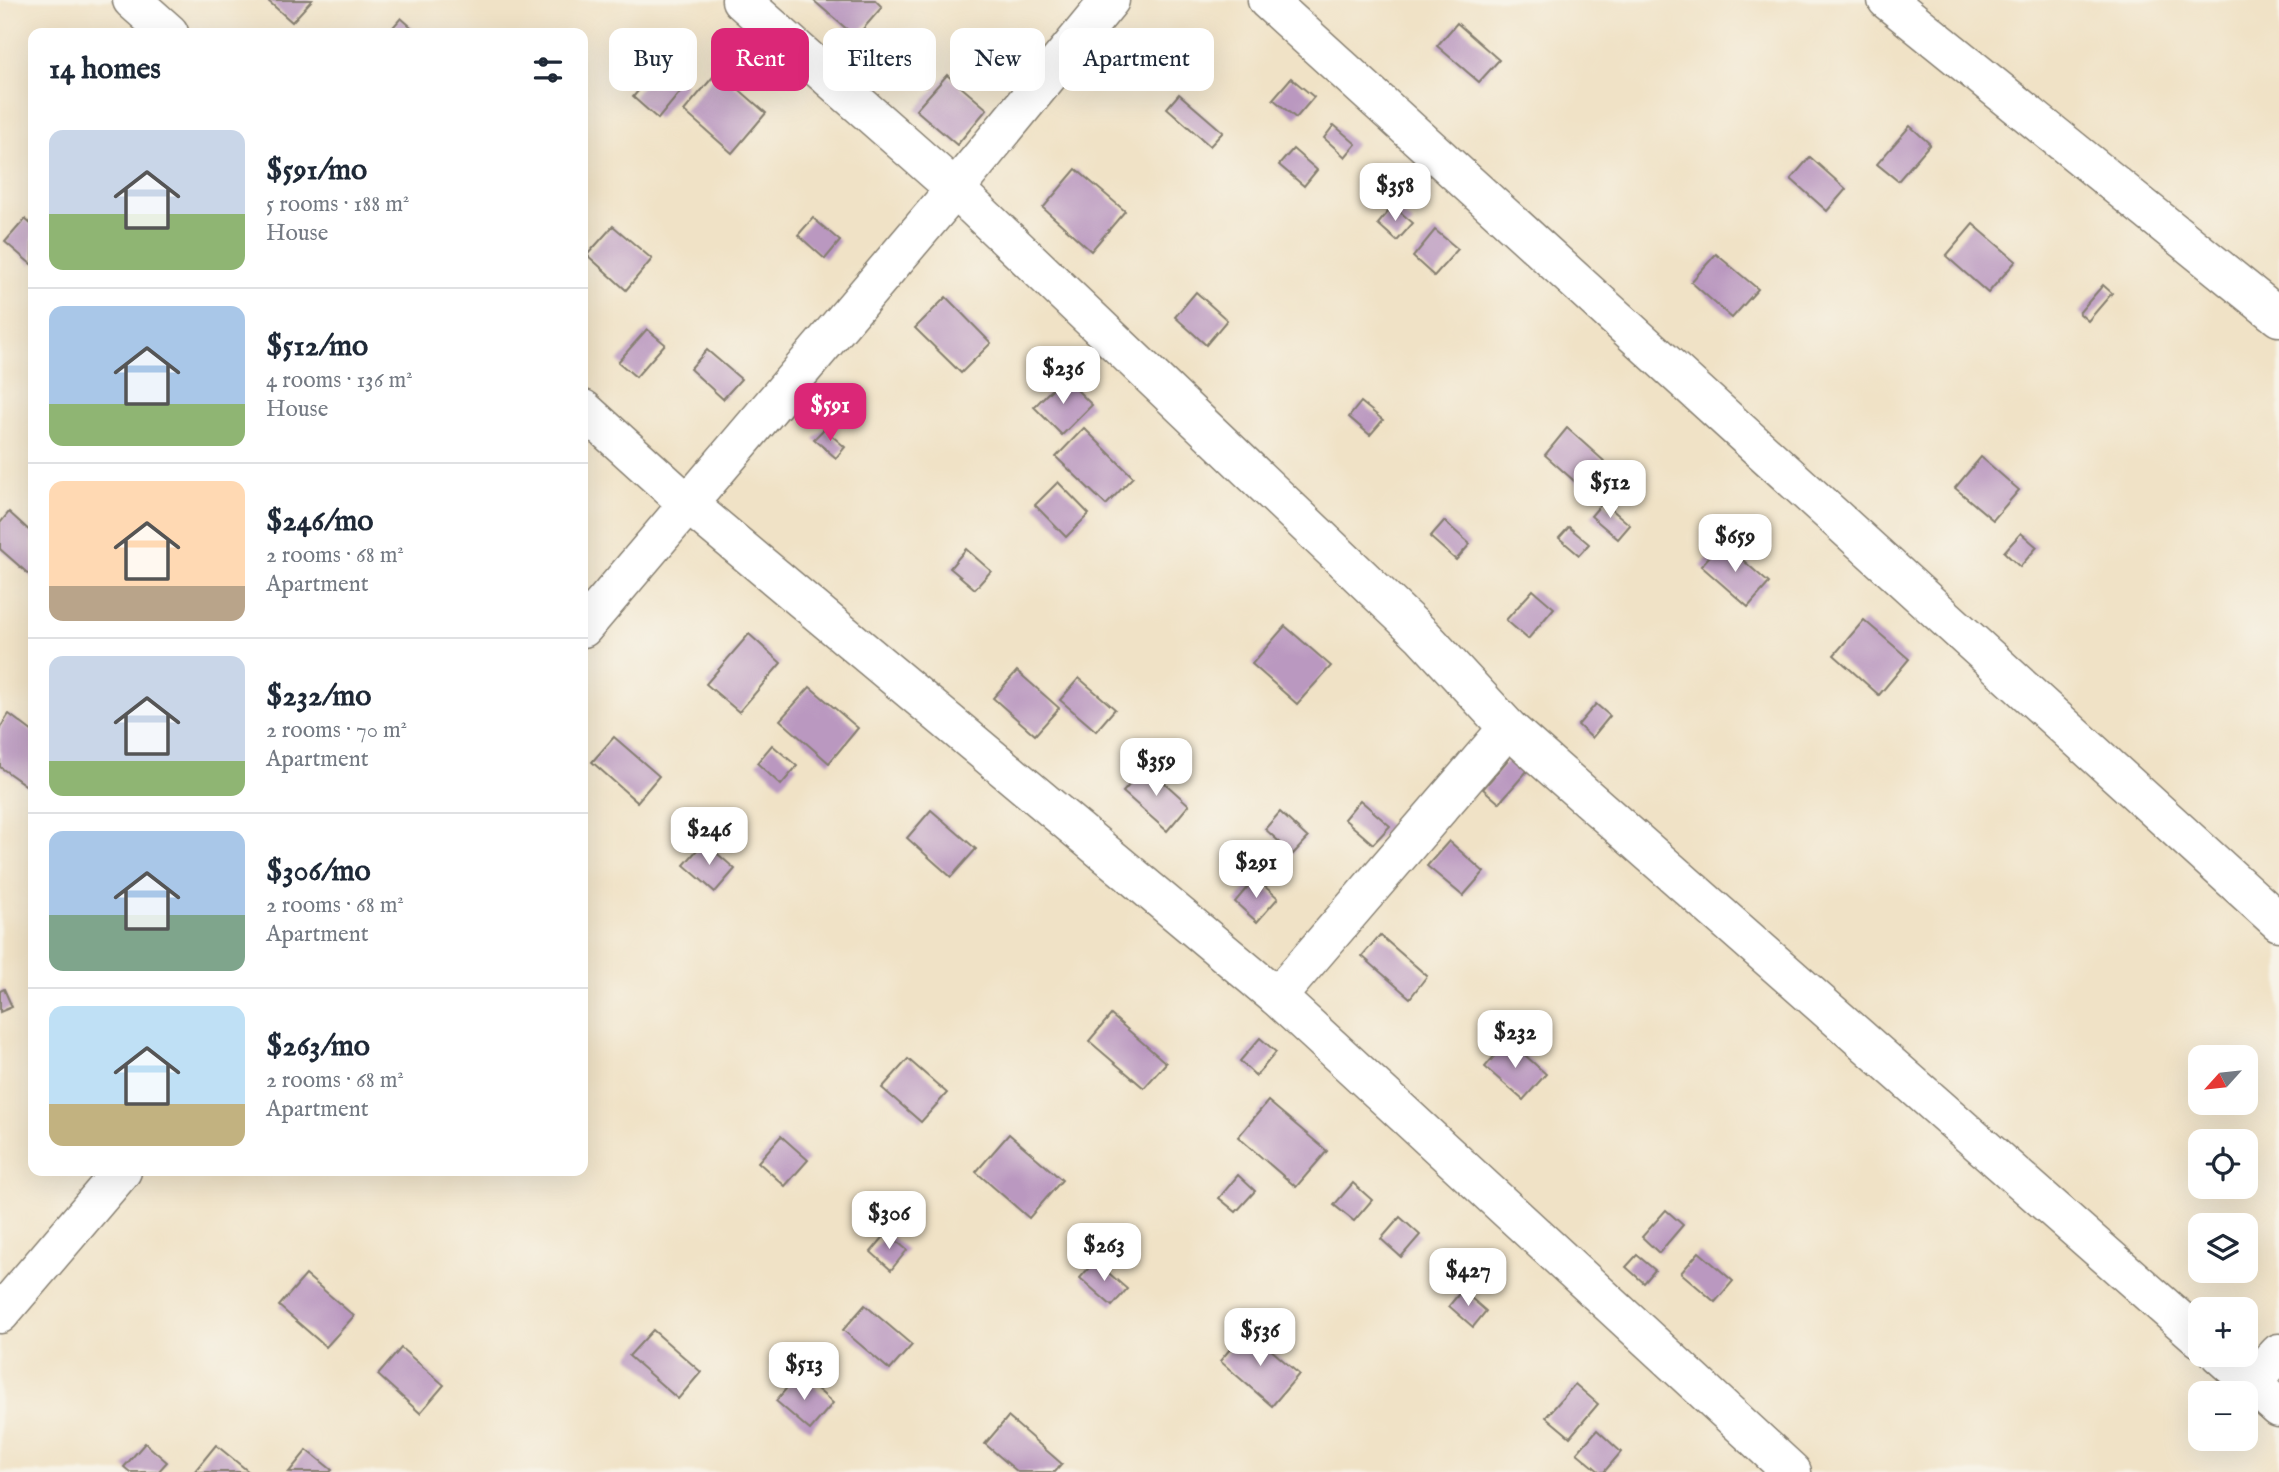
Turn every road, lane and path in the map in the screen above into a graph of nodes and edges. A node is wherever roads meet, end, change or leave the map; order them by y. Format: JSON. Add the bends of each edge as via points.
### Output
{"nodes":[{"id":1,"x":132,"y":0,"type":"edge"},
{"id":2,"x":741,"y":0,"type":"edge"},
{"id":3,"x":1110,"y":0,"type":"edge"},
{"id":4,"x":1267,"y":0,"type":"edge"},
{"id":5,"x":1887,"y":0,"type":"edge"},
{"id":6,"x":163,"y":28,"type":"edge"},
{"id":7,"x":955,"y":189,"type":"junction"},
{"id":8,"x":2279,"y":317,"type":"edge"},
{"id":9,"x":588,"y":414,"type":"edge"},
{"id":10,"x":688,"y":504,"type":"junction"},
{"id":11,"x":588,"y":622,"type":"edge"},
{"id":12,"x":1508,"y":728,"type":"junction"},
{"id":13,"x":2279,"y":922,"type":"edge"},
{"id":14,"x":1277,"y":997,"type":"junction"},
{"id":15,"x":118,"y":1176,"type":"edge"},
{"id":16,"x":0,"y":1314,"type":"edge"},
{"id":17,"x":2188,"y":1327,"type":"edge"},
{"id":18,"x":2279,"y":1353,"type":"edge"},
{"id":19,"x":2233,"y":1367,"type":"edge"},
{"id":20,"x":2249,"y":1381,"type":"edge"},
{"id":21,"x":2253,"y":1381,"type":"edge"},
{"id":22,"x":2258,"y":1389,"type":"edge"},
{"id":23,"x":2279,"y":1408,"type":"edge"},
{"id":24,"x":1792,"y":1472,"type":"edge"}],
"edges":[{"from":1,"to":6,"type":"street"},
{"from":2,"to":7,"type":"street"},
{"from":3,"to":7,"type":"street"},
{"from":4,"to":13,"type":"street"},
{"from":5,"to":8,"type":"street"},
{"from":7,"to":10,"type":"street"},
{"from":7,"to":12,"type":"street","via":[[1413,626]]},
{"from":9,"to":10,"type":"street"},
{"from":10,"to":11,"type":"street"},
{"from":10,"to":14,"type":"street"},
{"from":12,"to":14,"type":"street"},
{"from":12,"to":17,"type":"street"},
{"from":14,"to":24,"type":"street"},
{"from":15,"to":16,"type":"street"},
{"from":18,"to":21,"type":"street"},
{"from":19,"to":20,"type":"street"},
{"from":22,"to":23,"type":"street"}]}
